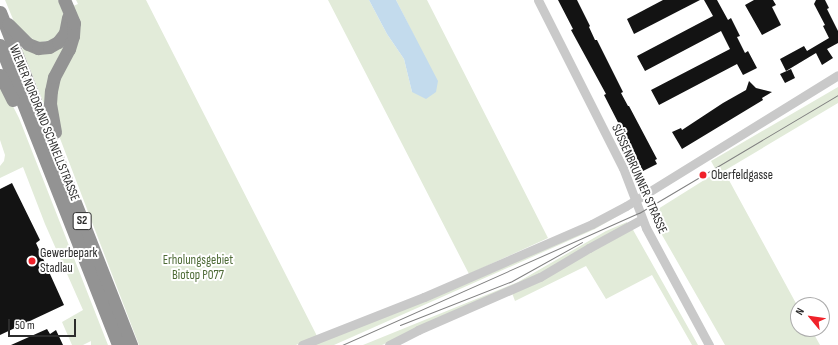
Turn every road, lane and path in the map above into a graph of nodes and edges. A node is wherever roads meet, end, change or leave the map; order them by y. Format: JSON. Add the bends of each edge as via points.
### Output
{"nodes":[{"id":1,"x":538,"y":0,"type":"edge"},
{"id":2,"x":66,"y":6,"type":"edge"},
{"id":3,"x":2,"y":16,"type":"edge"},
{"id":4,"x":0,"y":45,"type":"edge"},
{"id":5,"x":0,"y":75,"type":"edge"},
{"id":6,"x":838,"y":75,"type":"edge"},
{"id":7,"x":38,"y":141,"type":"junction"},
{"id":8,"x":52,"y":143,"type":"junction"},
{"id":9,"x":635,"y":200,"type":"junction"},
{"id":10,"x":642,"y":219,"type":"junction"},
{"id":11,"x":118,"y":345,"type":"edge"},
{"id":12,"x":131,"y":345,"type":"edge"},
{"id":13,"x":302,"y":345,"type":"edge"},
{"id":14,"x":389,"y":345,"type":"edge"},
{"id":15,"x":709,"y":345,"type":"edge"}],
"edges":[{"from":1,"to":9,"type":"street","name":"SÜSSENBRUNNER STRASSE","via":[[623,168]]},
{"from":2,"to":3,"type":"highway","via":[[65,33],[58,42],[49,47],[38,48],[28,44]]},
{"from":2,"to":8,"type":"highway","via":[[74,23],[73,36],[54,77],[51,91],[51,118],[55,132]]},
{"from":3,"to":8,"type":"highway","name":"WIENER NORDRAND SCHNELLSTRASSE","number":"S2"},
{"from":4,"to":7,"type":"highway","name":"WIENER NORDRAND SCHNELLSTRASSE","number":"S2"},
{"from":5,"to":7,"type":"highway","via":[[26,130]]},
{"from":6,"to":9,"type":"street"},
{"from":7,"to":11,"type":"highway","name":"WIENER NORDRAND SCHNELLSTRASSE","number":"S2"},
{"from":8,"to":12,"type":"highway","name":"WIENER NORDRAND SCHNELLSTRASSE","number":"S2"},
{"from":9,"to":10,"type":"street","name":"SÜSSENBRUNNER STRASSE"},
{"from":9,"to":13,"type":"street","via":[[592,224],[538,248]]},
{"from":10,"to":14,"type":"street","via":[[540,277]]},
{"from":10,"to":15,"type":"street","name":"SÜSSENBRUNNER STRASSE"}]}
